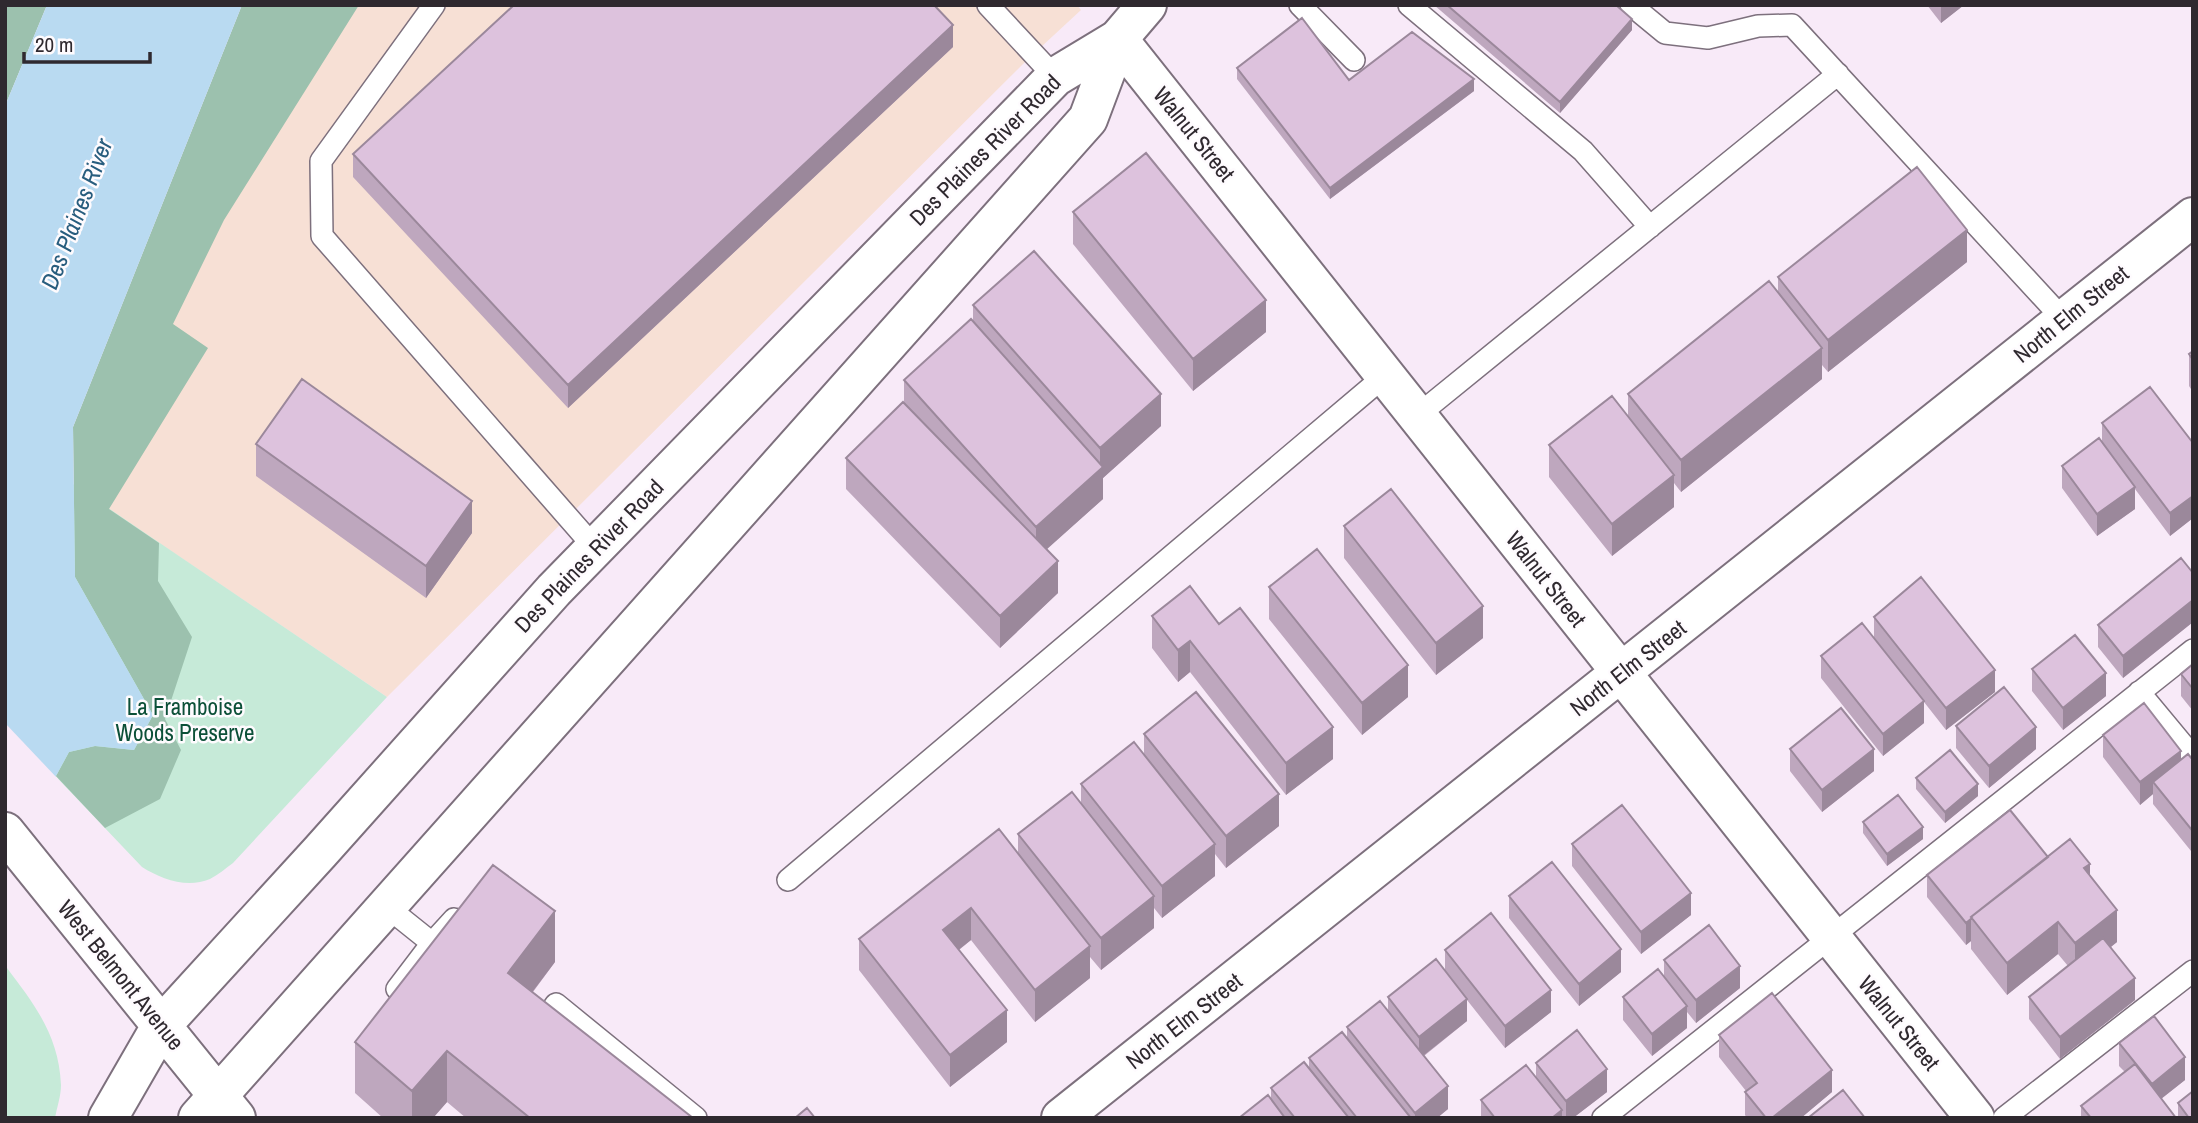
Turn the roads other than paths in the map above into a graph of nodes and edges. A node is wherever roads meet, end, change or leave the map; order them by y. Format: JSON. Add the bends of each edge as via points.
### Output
{"nodes":[{"id":1,"x":434,"y":5,"type":"edge"},
{"id":2,"x":988,"y":5,"type":"edge"},
{"id":3,"x":1147,"y":5,"type":"edge"},
{"id":4,"x":1300,"y":5,"type":"edge"},
{"id":5,"x":1409,"y":5,"type":"edge"},
{"id":6,"x":1631,"y":5,"type":"edge"},
{"id":7,"x":1118,"y":39,"type":"junction"},
{"id":8,"x":1354,"y":60,"type":"dead end"},
{"id":9,"x":1838,"y":74,"type":"junction"},
{"id":10,"x":1055,"y":78,"type":"junction"},
{"id":11,"x":2193,"y":217,"type":"edge"},
{"id":12,"x":1650,"y":227,"type":"junction"},
{"id":13,"x":2064,"y":320,"type":"junction"},
{"id":14,"x":1387,"y":374,"type":"junction"},
{"id":15,"x":1418,"y":415,"type":"junction"},
{"id":16,"x":594,"y":548,"type":"junction"},
{"id":17,"x":2193,"y":650,"type":"edge"},
{"id":18,"x":1620,"y":674,"type":"junction"},
{"id":19,"x":2139,"y":692,"type":"junction"},
{"id":20,"x":2193,"y":757,"type":"edge"},
{"id":21,"x":5,"y":832,"type":"edge"},
{"id":22,"x":788,"y":880,"type":"dead end"},
{"id":23,"x":387,"y":907,"type":"junction"},
{"id":24,"x":465,"y":908,"type":"edge"},
{"id":25,"x":1830,"y":937,"type":"junction"},
{"id":26,"x":432,"y":943,"type":"junction"},
{"id":27,"x":2193,"y":971,"type":"edge"},
{"id":28,"x":384,"y":1006,"type":"edge"},
{"id":29,"x":161,"y":1026,"type":"junction"},
{"id":30,"x":530,"y":1041,"type":"edge"},
{"id":31,"x":217,"y":1110,"type":"edge"},
{"id":32,"x":108,"y":1118,"type":"edge"},
{"id":33,"x":696,"y":1118,"type":"edge"},
{"id":34,"x":1061,"y":1118,"type":"edge"},
{"id":35,"x":1603,"y":1118,"type":"edge"},
{"id":36,"x":1975,"y":1118,"type":"edge"},
{"id":37,"x":2004,"y":1118,"type":"edge"}],
"edges":[{"from":1,"to":16,"type":"lane","via":[[321,161],[323,236]]},
{"from":2,"to":10,"type":"lane"},
{"from":3,"to":7,"type":"main road","name":"Des Plaines River Road"},
{"from":4,"to":8,"type":"lane"},
{"from":5,"to":12,"type":"lane","via":[[1583,152]]},
{"from":6,"to":9,"type":"lane","via":[[1665,33],[1708,38],[1758,26],[1793,25]]},
{"from":7,"to":10,"type":"main road","name":"Des Plaines River Road"},
{"from":7,"to":14,"type":"main road","name":"Walnut Street"},
{"from":7,"to":23,"type":"main road","name":"Des Plaines River Road","via":[[1088,119]]},
{"from":9,"to":12,"type":"lane"},
{"from":9,"to":13,"type":"lane"},
{"from":10,"to":16,"type":"main road","name":"Des Plaines River Road"},
{"from":11,"to":13,"type":"main road","name":"North Elm Street"},
{"from":12,"to":15,"type":"lane"},
{"from":13,"to":18,"type":"main road","name":"North Elm Street"},
{"from":14,"to":15,"type":"main road","name":"Walnut Street"},
{"from":14,"to":22,"type":"lane"},
{"from":15,"to":18,"type":"main road","name":"Walnut Street"},
{"from":16,"to":29,"type":"main road","name":"Des Plaines River Road"},
{"from":17,"to":19,"type":"lane"},
{"from":18,"to":25,"type":"main road","name":"Walnut Street"},
{"from":18,"to":34,"type":"main road","name":"North Elm Street"},
{"from":19,"to":20,"type":"lane"},
{"from":19,"to":25,"type":"lane"},
{"from":21,"to":29,"type":"main road","name":"West Belmont Avenue"},
{"from":23,"to":26,"type":"lane"},
{"from":23,"to":31,"type":"main road","name":"Des Plaines River Road"},
{"from":24,"to":26,"type":"lane"},
{"from":25,"to":35,"type":"lane"},
{"from":25,"to":36,"type":"main road","name":"Walnut Street"},
{"from":26,"to":28,"type":"lane"},
{"from":27,"to":37,"type":"lane"},
{"from":29,"to":31,"type":"main road","name":"West Belmont Avenue"},
{"from":29,"to":32,"type":"main road","name":"Des Plaines River Road"},
{"from":30,"to":33,"type":"lane","via":[[556,1004]]}]}
